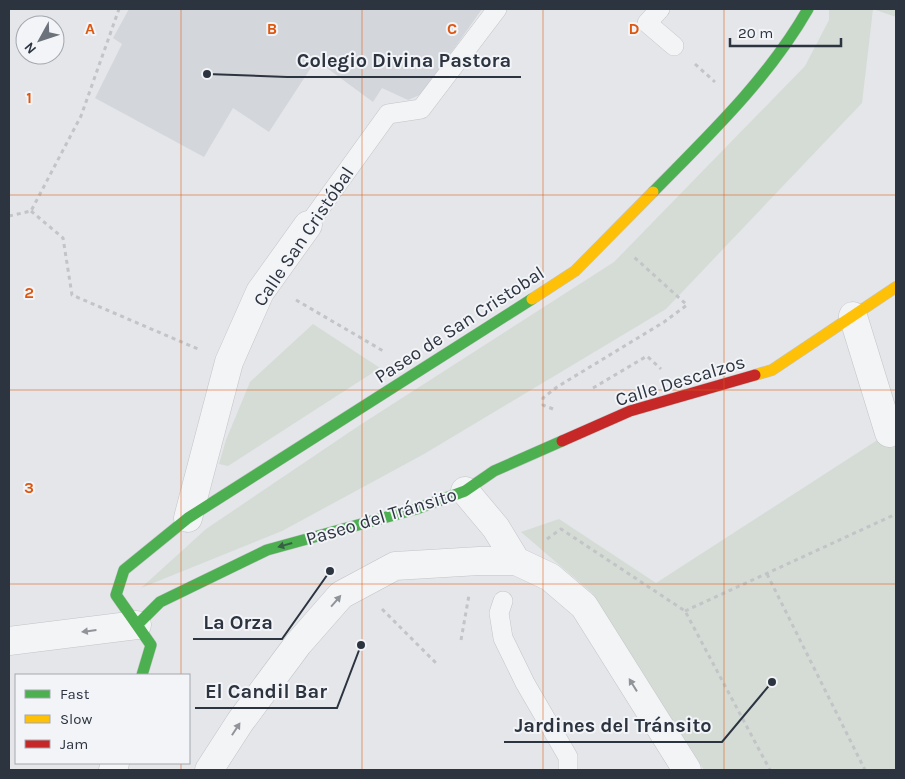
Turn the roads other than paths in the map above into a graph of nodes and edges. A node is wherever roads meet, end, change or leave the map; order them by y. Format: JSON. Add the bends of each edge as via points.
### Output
{"nodes":[{"id":1,"x":497,"y":9,"type":"edge"},
{"id":2,"x":660,"y":9,"type":"edge"},
{"id":3,"x":808,"y":9,"type":"edge"},
{"id":4,"x":674,"y":46,"type":"road end"},
{"id":5,"x":308,"y":226,"type":"joint"},
{"id":6,"x":896,"y":287,"type":"edge"},
{"id":7,"x":853,"y":316,"type":"junction"},
{"id":8,"x":889,"y":433,"type":"dead end"},
{"id":9,"x":465,"y":491,"type":"junction"},
{"id":10,"x":188,"y":518,"type":"junction"},
{"id":11,"x":516,"y":561,"type":"junction"},
{"id":12,"x":503,"y":601,"type":"dead end"},
{"id":13,"x":137,"y":625,"type":"junction"},
{"id":14,"x":9,"y":641,"type":"edge"},
{"id":15,"x":142,"y":674,"type":"edge"},
{"id":16,"x":209,"y":770,"type":"edge"},
{"id":17,"x":568,"y":770,"type":"edge"},
{"id":18,"x":687,"y":770,"type":"edge"}],
"edges":[{"from":1,"to":5,"type":"lane","name":"Calle San Cristóbal","via":[[421,108],[388,114]]},
{"from":2,"to":4,"type":"lane","via":[[647,22]]},
{"from":3,"to":10,"type":"street","name":"Paseo de San Cristobal","via":[[793,35],[739,104],[575,271]]},
{"from":5,"to":10,"type":"street","name":"Calle San Cristóbal","via":[[260,292],[229,362]]},
{"from":6,"to":7,"type":"street","name":"Calle Descalzos"},
{"from":7,"to":8,"type":"street"},
{"from":7,"to":9,"type":"street","name":"Calle Descalzos","via":[[772,370],[630,412],[494,471]]},
{"from":9,"to":11,"type":"street","name":"Paseo del Tránsito","via":[[496,528]]},
{"from":9,"to":13,"type":"street","name":"Paseo del Tránsito","one_way":true,"via":[[416,509],[267,550],[160,602]]},
{"from":10,"to":13,"type":"street","name":"Paseo de San Cristobal","via":[[124,570],[116,595]]},
{"from":16,"to":11,"type":"street","one_way":true,"via":[[298,644],[341,595],[395,566]]},
{"from":18,"to":11,"type":"street","one_way":true,"via":[[584,606],[550,577]]},
{"from":12,"to":17,"type":"lane","via":[[499,613],[503,638],[568,757]]},
{"from":13,"to":14,"type":"street","one_way":true},
{"from":13,"to":15,"type":"street","via":[[151,645]]}]}
